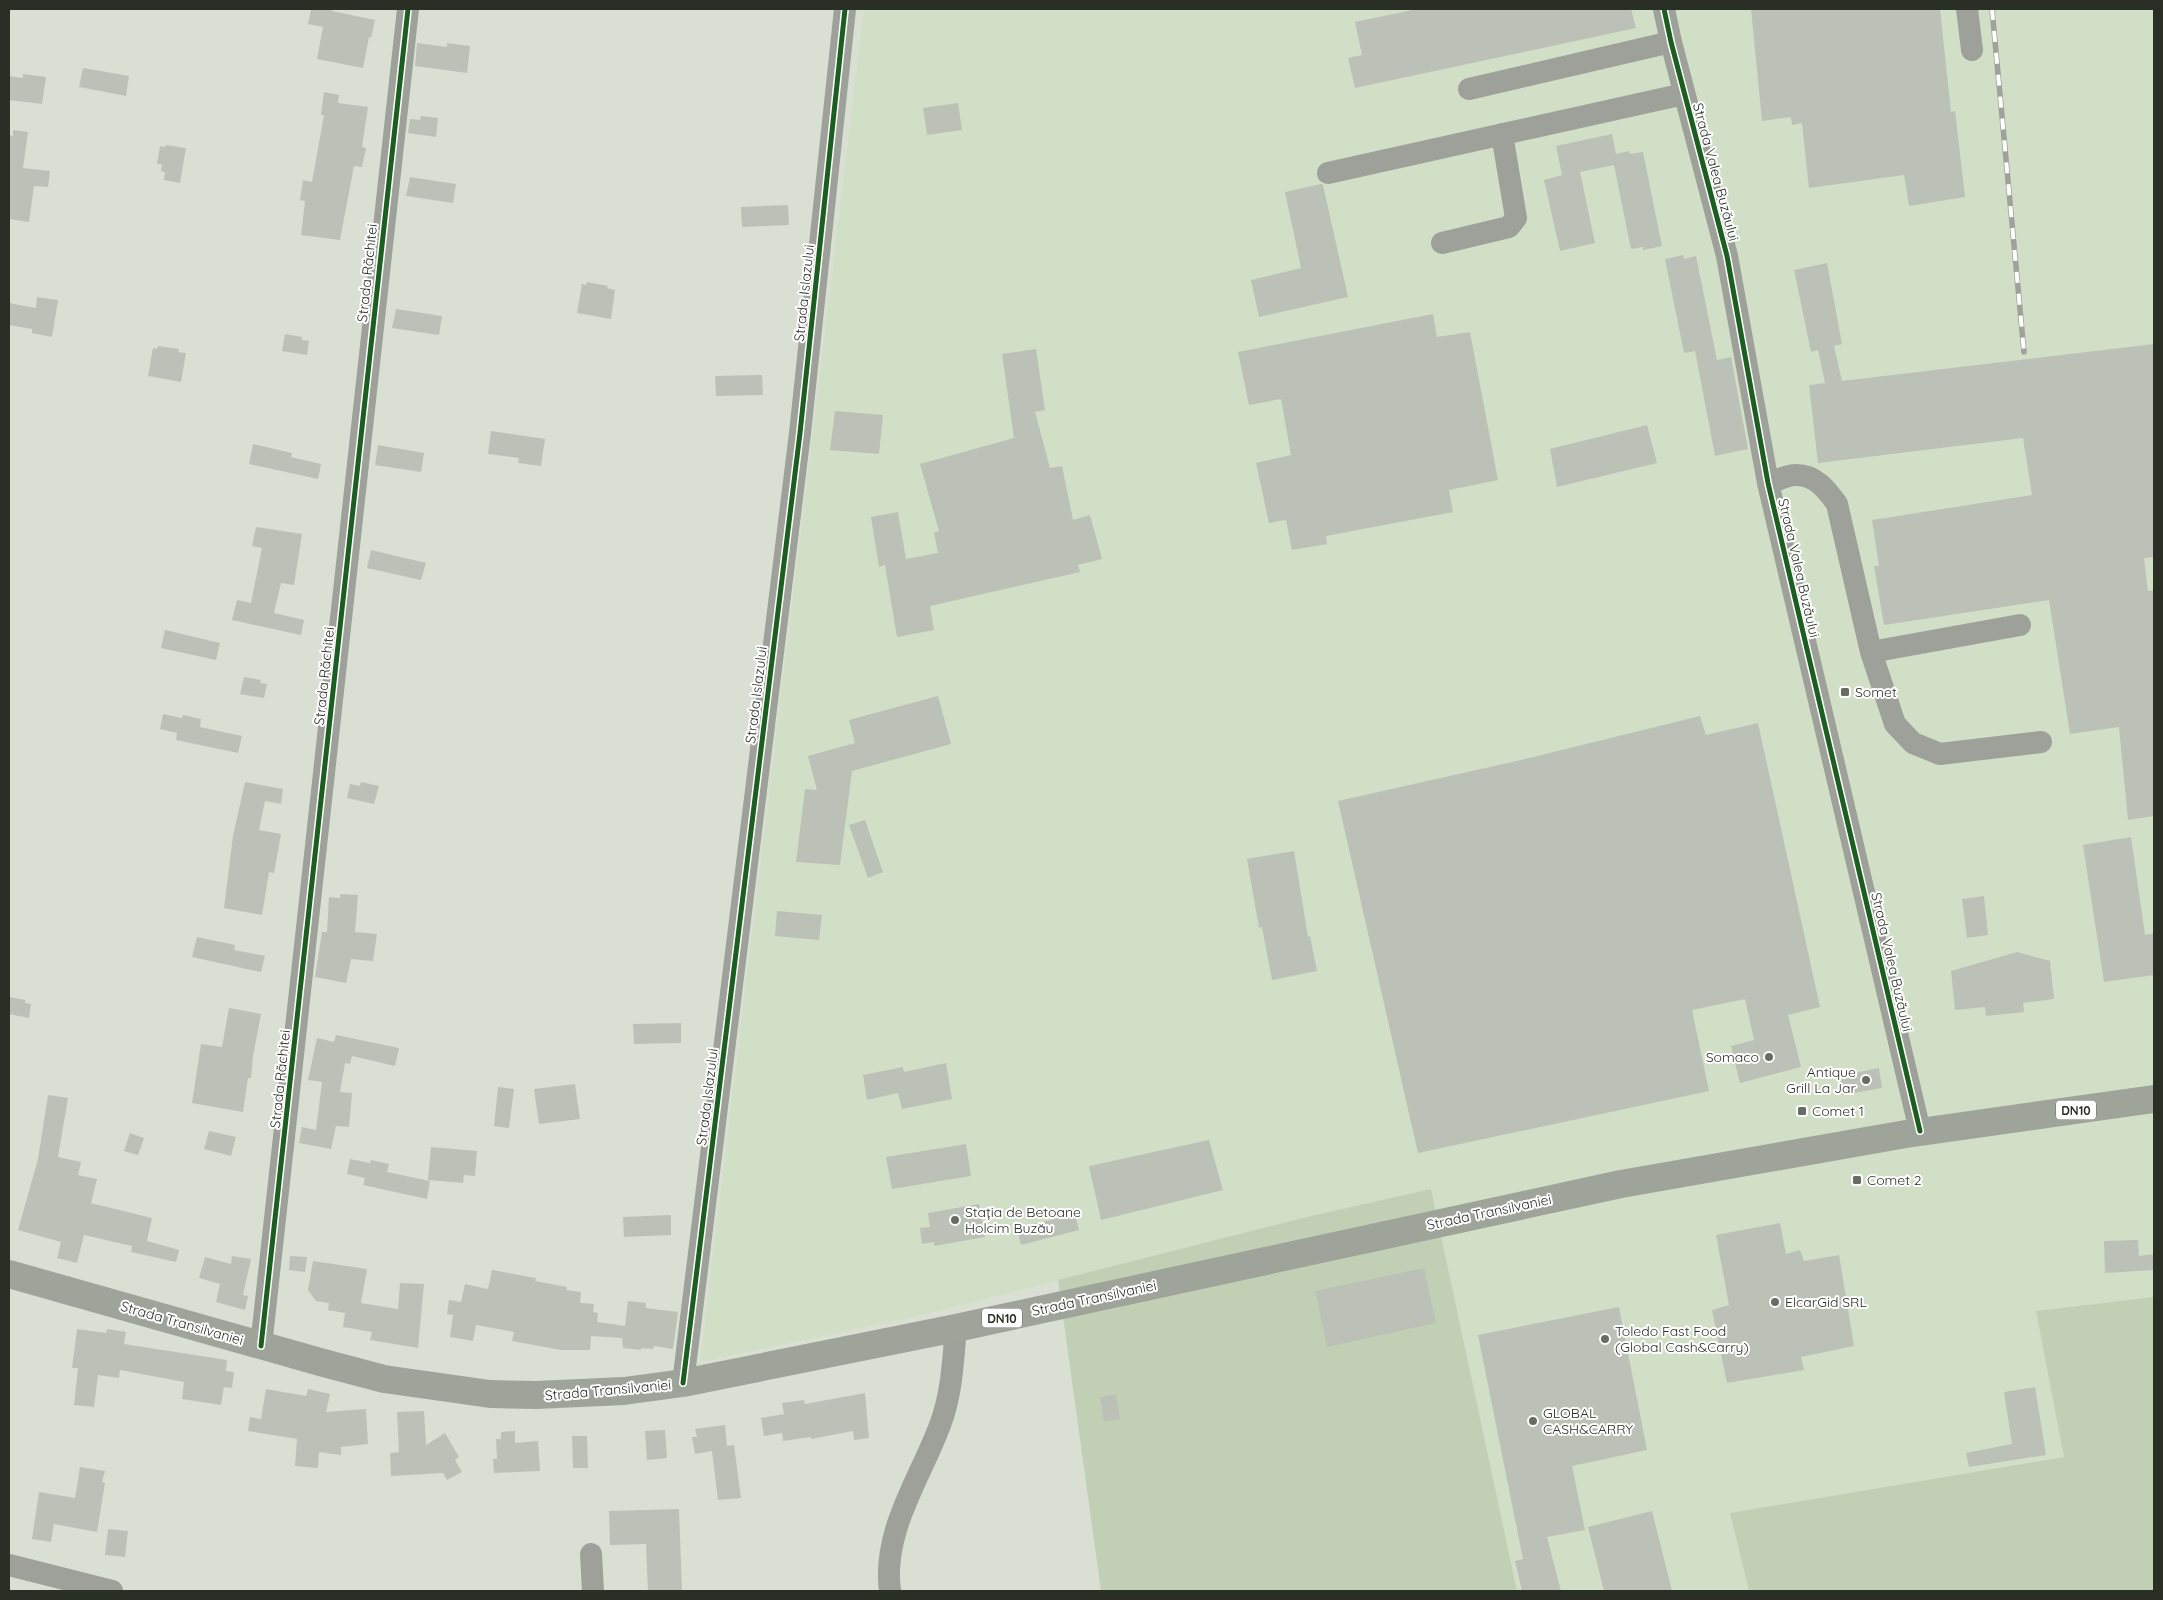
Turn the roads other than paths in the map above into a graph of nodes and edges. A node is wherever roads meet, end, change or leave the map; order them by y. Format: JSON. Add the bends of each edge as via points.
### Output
{"nodes":[{"id":1,"x":408,"y":9,"type":"edge"},
{"id":2,"x":845,"y":9,"type":"edge"},
{"id":3,"x":1664,"y":9,"type":"edge"},
{"id":4,"x":1967,"y":9,"type":"edge"},
{"id":5,"x":1671,"y":42,"type":"junction"},
{"id":6,"x":1972,"y":50,"type":"dead end"},
{"id":7,"x":1469,"y":89,"type":"dead end"},
{"id":8,"x":1684,"y":94,"type":"junction"},
{"id":9,"x":1502,"y":134,"type":"junction"},
{"id":10,"x":1328,"y":173,"type":"dead end"},
{"id":11,"x":1442,"y":243,"type":"dead end"},
{"id":12,"x":1768,"y":483,"type":"junction"},
{"id":13,"x":2020,"y":625,"type":"dead end"},
{"id":14,"x":1870,"y":652,"type":"junction"},
{"id":15,"x":2041,"y":742,"type":"dead end"},
{"id":16,"x":2154,"y":1099,"type":"edge"},
{"id":17,"x":1920,"y":1132,"type":"junction"},
{"id":18,"x":9,"y":1274,"type":"edge"},
{"id":19,"x":956,"y":1328,"type":"junction"},
{"id":20,"x":262,"y":1346,"type":"junction"},
{"id":21,"x":683,"y":1383,"type":"junction"},
{"id":22,"x":591,"y":1554,"type":"dead end"},
{"id":23,"x":9,"y":1565,"type":"edge"},
{"id":24,"x":112,"y":1591,"type":"edge"},
{"id":25,"x":593,"y":1591,"type":"edge"},
{"id":26,"x":890,"y":1591,"type":"edge"}],
"edges":[{"from":1,"to":20,"type":"street","name":"Strada Răchitei"},
{"from":2,"to":21,"type":"street","name":"Strada Islazului","via":[[800,433]]},
{"from":3,"to":5,"type":"street","name":"Strada Valea Buzăului"},
{"from":4,"to":6,"type":"street"},
{"from":5,"to":7,"type":"street"},
{"from":5,"to":8,"type":"street","name":"Strada Valea Buzăului"},
{"from":8,"to":9,"type":"street"},
{"from":8,"to":12,"type":"street","name":"Strada Valea Buzăului","via":[[1727,256]]},
{"from":9,"to":10,"type":"street"},
{"from":9,"to":11,"type":"street","via":[[1516,218],[1509,227]]},
{"from":12,"to":14,"type":"street","via":[[1796,475],[1815,480],[1826,488],[1837,504]]},
{"from":12,"to":17,"type":"street","name":"Strada Valea Buzăului"},
{"from":13,"to":14,"type":"street"},
{"from":14,"to":15,"type":"street","via":[[1895,724],[1913,743],[1940,754]]},
{"from":16,"to":17,"type":"main road","name":"Strada Transilvaniei","number":"DN10"},
{"from":17,"to":19,"type":"main road","name":"Strada Transilvaniei","number":"DN10","via":[[1621,1184]]},
{"from":18,"to":20,"type":"main road","name":"Strada Transilvaniei","number":"DN10"},
{"from":19,"to":21,"type":"main road","name":"Strada Transilvaniei","number":"DN10"},
{"from":19,"to":26,"type":"street","via":[[952,1378],[941,1424],[898,1522],[892,1548]]},
{"from":20,"to":21,"type":"main road","name":"Strada Transilvaniei","number":"DN10","via":[[384,1379],[490,1394],[536,1396],[624,1391]]},
{"from":22,"to":25,"type":"street"},
{"from":23,"to":24,"type":"street"}]}
